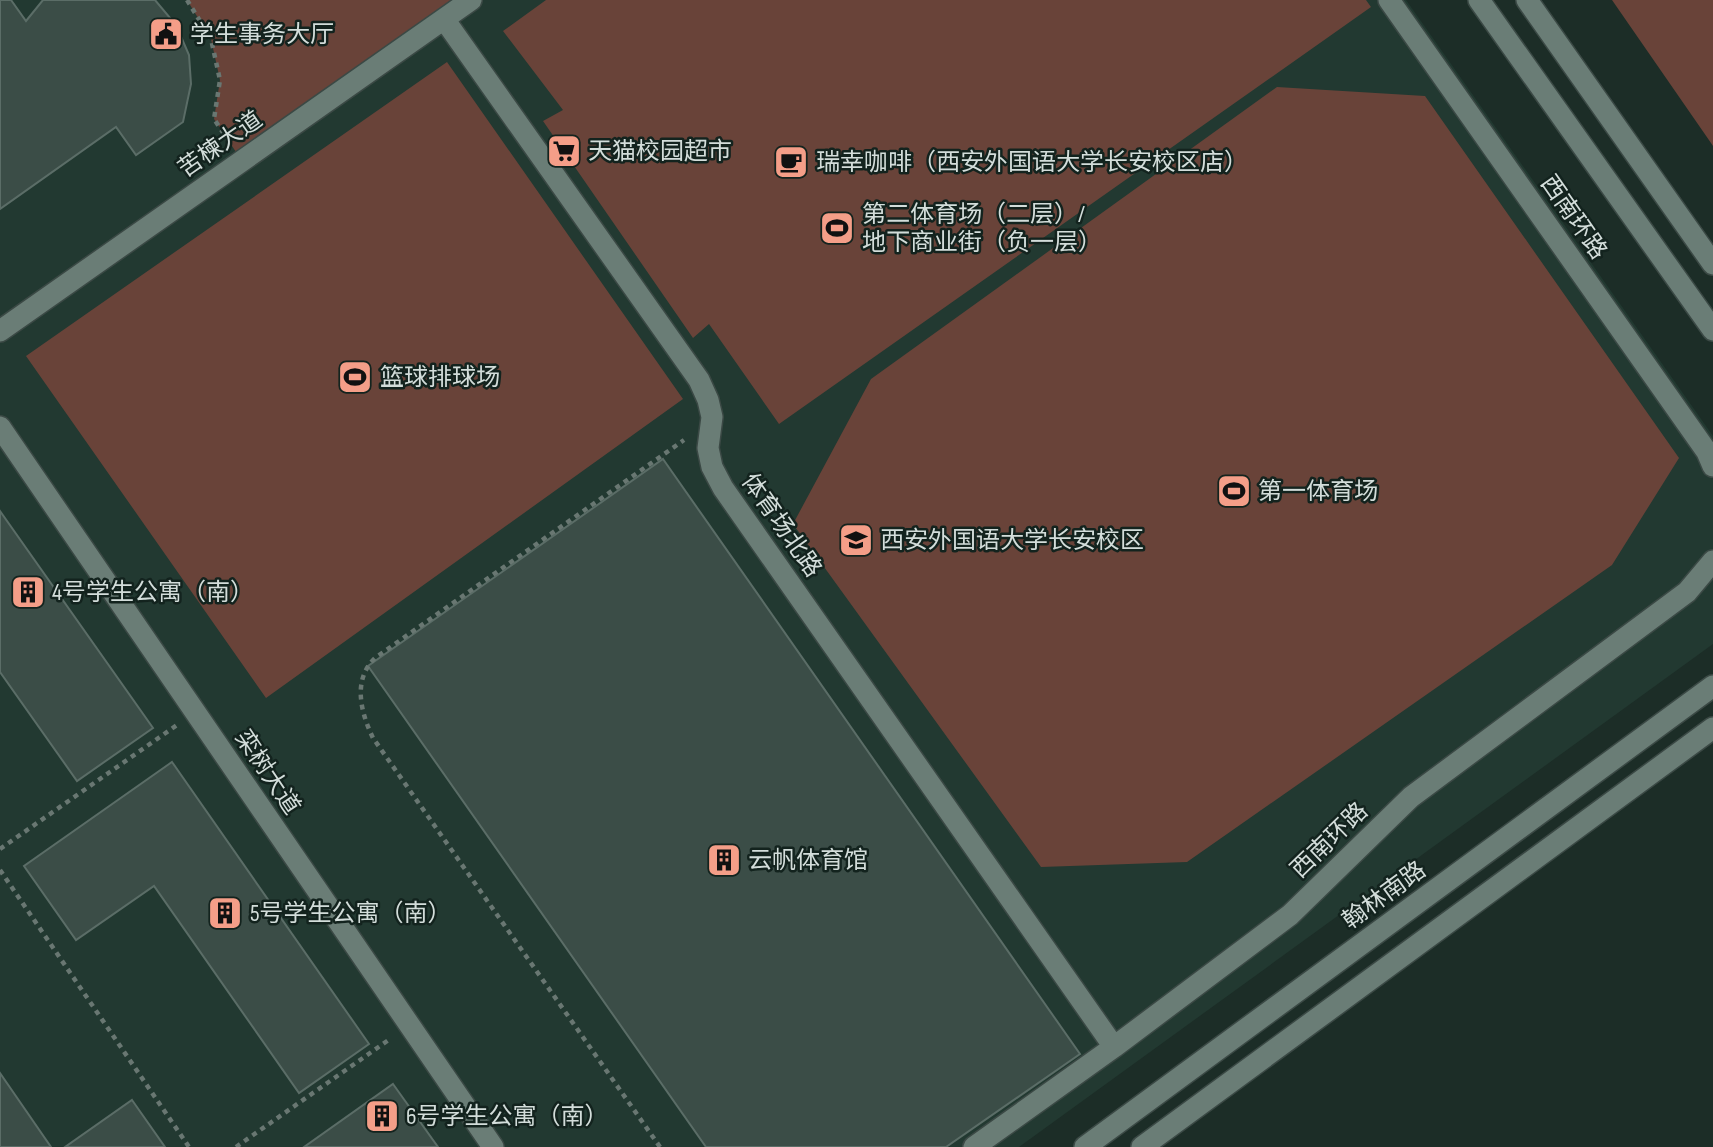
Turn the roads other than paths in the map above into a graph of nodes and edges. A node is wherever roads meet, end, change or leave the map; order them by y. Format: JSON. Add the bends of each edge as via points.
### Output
{"nodes":[{"id":1,"x":471,"y":0,"type":"edge"},
{"id":2,"x":1389,"y":0,"type":"edge"},
{"id":3,"x":1479,"y":0,"type":"edge"},
{"id":4,"x":1527,"y":0,"type":"edge"},
{"id":5,"x":444,"y":19,"type":"junction"},
{"id":6,"x":1713,"y":264,"type":"edge"},
{"id":7,"x":1713,"y":330,"type":"edge"},
{"id":8,"x":0,"y":331,"type":"edge"},
{"id":9,"x":0,"y":427,"type":"edge"},
{"id":10,"x":1713,"y":466,"type":"edge"},
{"id":11,"x":1713,"y":561,"type":"edge"},
{"id":12,"x":1713,"y":686,"type":"edge"},
{"id":13,"x":1713,"y":728,"type":"edge"},
{"id":14,"x":1114,"y":1048,"type":"junction"},
{"id":15,"x":493,"y":1147,"type":"edge"},
{"id":16,"x":974,"y":1147,"type":"edge"},
{"id":17,"x":1085,"y":1147,"type":"edge"},
{"id":18,"x":1142,"y":1147,"type":"edge"}],
"edges":[{"from":1,"to":5,"type":"street","name":"苦楝大道"},
{"from":2,"to":10,"type":"street","name":"西南环路"},
{"from":3,"to":7,"type":"street"},
{"from":4,"to":6,"type":"street"},
{"from":5,"to":8,"type":"street","name":"苦楝大道"},
{"from":5,"to":14,"type":"street","name":"体育场北路","via":[[699,380],[712,417],[708,449],[723,488]]},
{"from":9,"to":15,"type":"street","name":"栾树大道"},
{"from":11,"to":14,"type":"street","name":"西南环路","via":[[1687,592],[1411,797],[1290,915]]},
{"from":12,"to":17,"type":"street","name":"翰林南路"},
{"from":13,"to":18,"type":"street"},
{"from":14,"to":16,"type":"street","name":"西南环路"}]}
